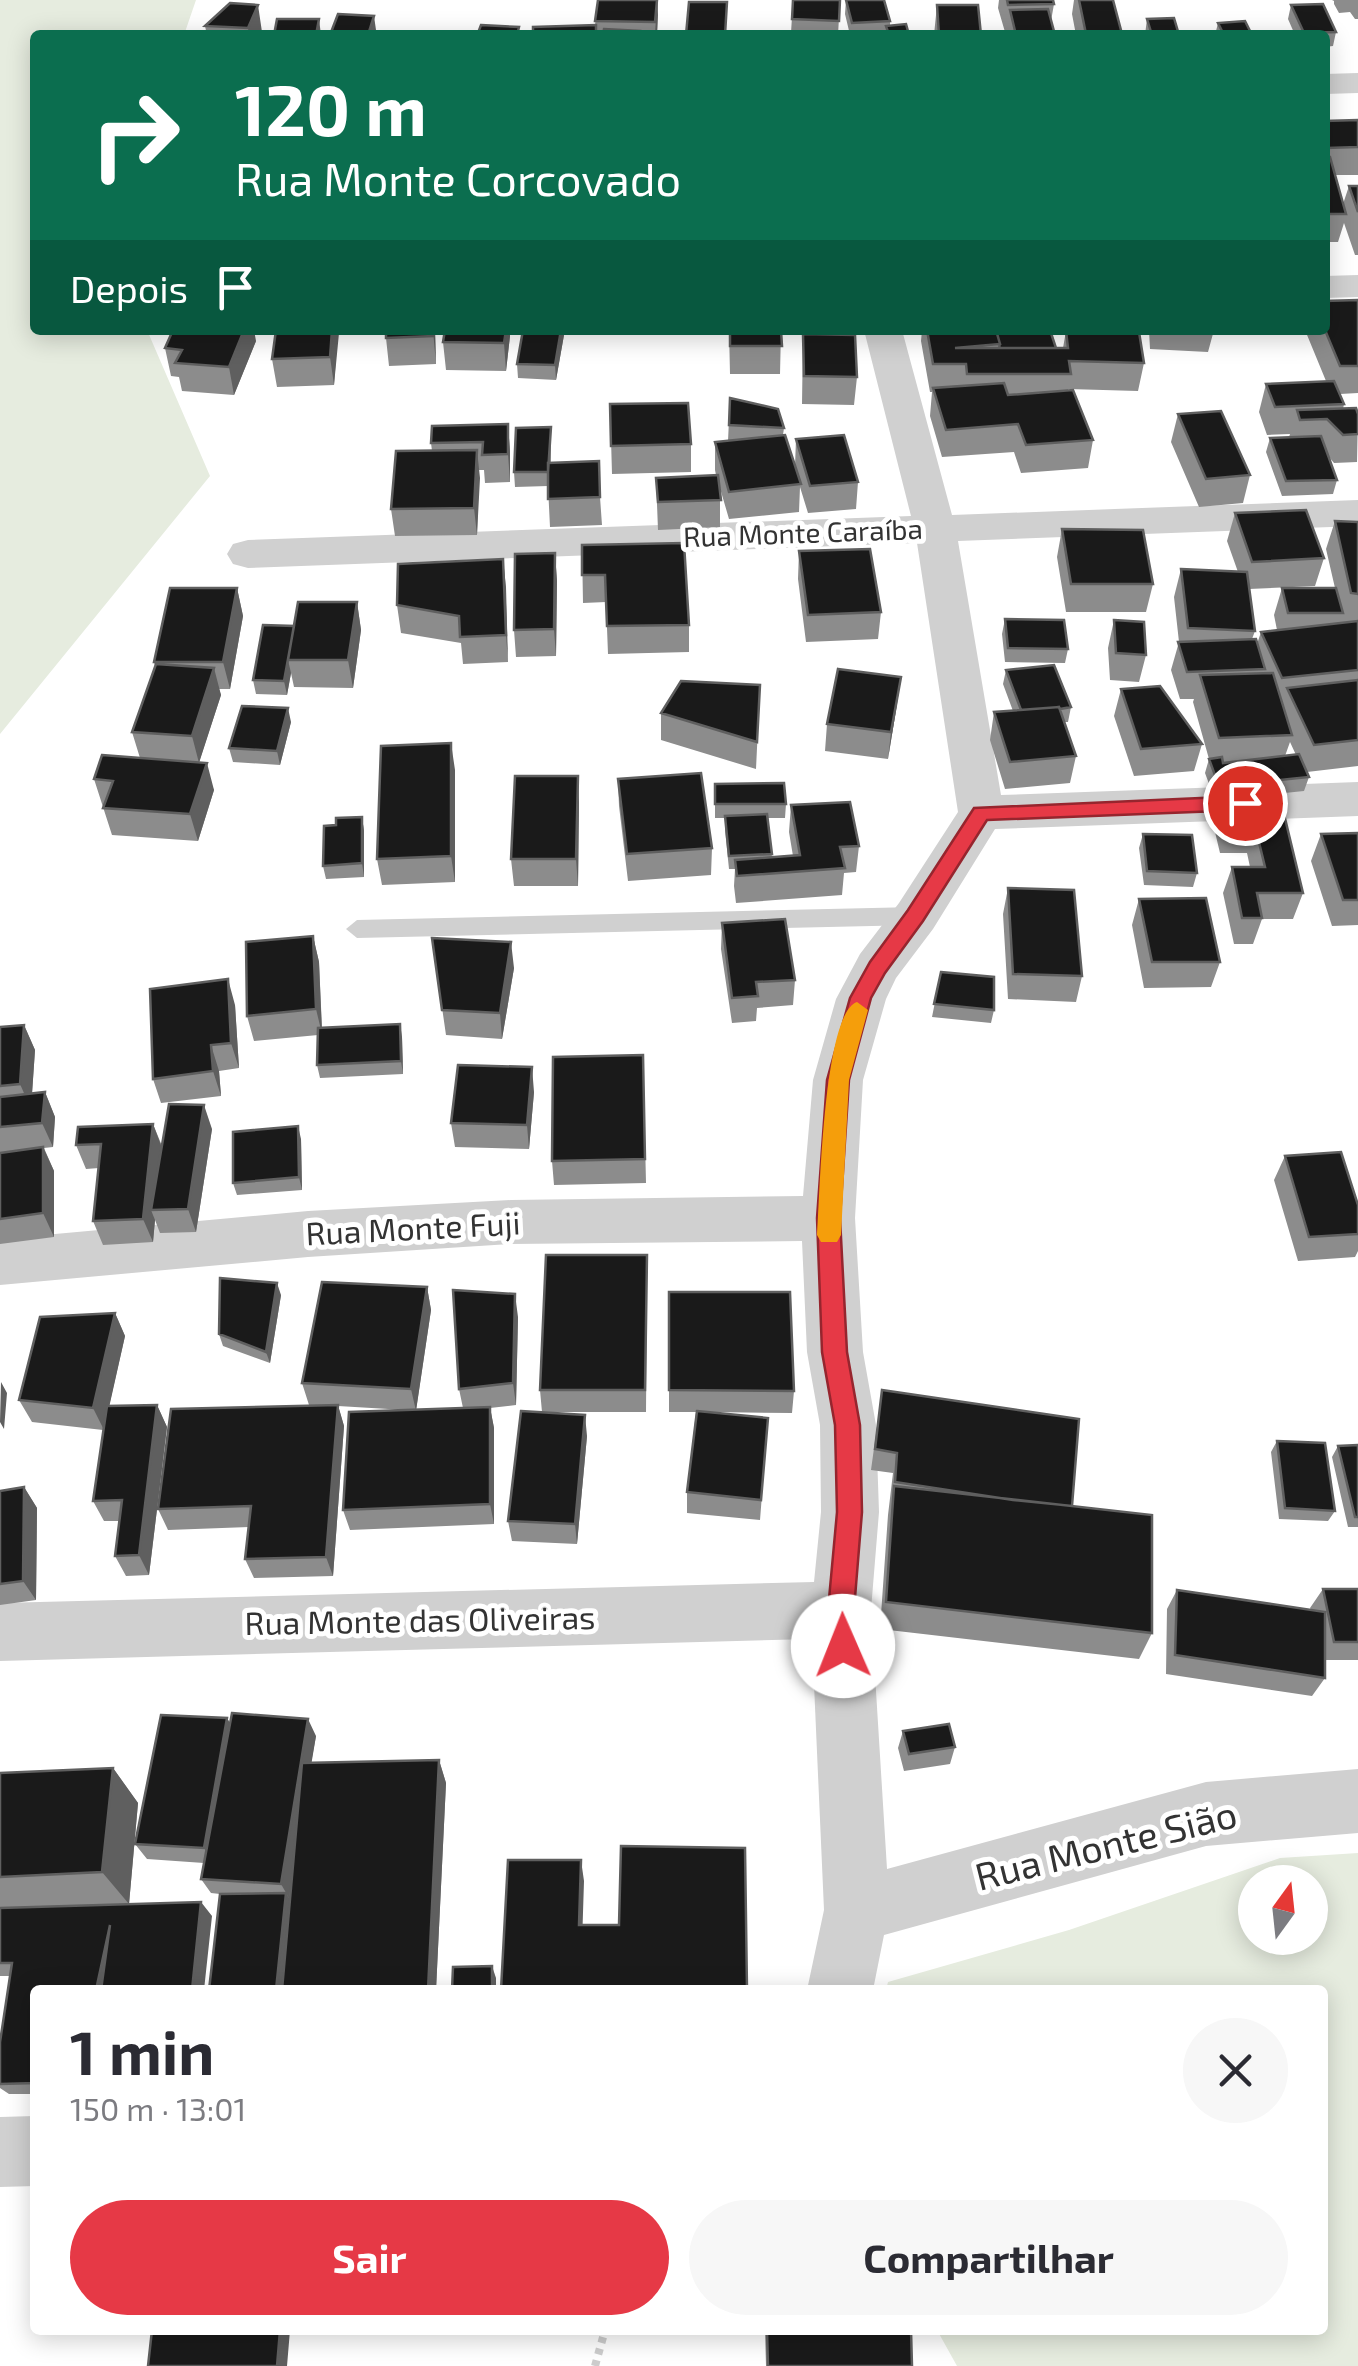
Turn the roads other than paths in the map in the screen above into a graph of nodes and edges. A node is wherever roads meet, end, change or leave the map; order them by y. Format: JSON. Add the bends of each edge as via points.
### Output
{"nodes":[{"id":1,"x":1358,"y":83,"type":"edge"},
{"id":2,"x":1330,"y":84,"type":"edge"},
{"id":3,"x":1358,"y":286,"type":"edge"},
{"id":4,"x":1330,"y":287,"type":"edge"},
{"id":5,"x":884,"y":335,"type":"edge"},
{"id":6,"x":1358,"y":513,"type":"edge"},
{"id":7,"x":935,"y":528,"type":"junction"},
{"id":8,"x":248,"y":554,"type":"dead end"},
{"id":9,"x":1358,"y":799,"type":"edge"},
{"id":10,"x":981,"y":813,"type":"junction"},
{"id":11,"x":916,"y":916,"type":"junction"},
{"id":12,"x":357,"y":929,"type":"dead end"},
{"id":13,"x":828,"y":1218,"type":"junction"},
{"id":14,"x":0,"y":1262,"type":"edge"},
{"id":15,"x":841,"y":1610,"type":"junction"},
{"id":16,"x":0,"y":1632,"type":"edge"},
{"id":17,"x":1358,"y":1801,"type":"edge"},
{"id":18,"x":857,"y":1910,"type":"junction"},
{"id":19,"x":841,"y":1985,"type":"edge"},
{"id":20,"x":30,"y":2151,"type":"edge"},
{"id":21,"x":0,"y":2152,"type":"edge"}],
"edges":[{"from":1,"to":2,"type":"street"},
{"from":3,"to":4,"type":"street"},
{"from":5,"to":7,"type":"street"},
{"from":6,"to":7,"type":"street","name":"Rua Monte Caraíba"},
{"from":7,"to":8,"type":"street","name":"Rua Monte Caraíba"},
{"from":7,"to":10,"type":"street"},
{"from":9,"to":10,"type":"street"},
{"from":10,"to":11,"type":"street"},
{"from":11,"to":12,"type":"lane"},
{"from":11,"to":13,"type":"street","via":[[877,968],[857,1012],[838,1080]]},
{"from":13,"to":14,"type":"street","name":"Rua Monte Fuji","via":[[511,1222]]},
{"from":13,"to":15,"type":"street","via":[[834,1352],[848,1425],[850,1512]]},
{"from":15,"to":16,"type":"street","name":"Rua Monte das Oliveiras"},
{"from":15,"to":18,"type":"street"},
{"from":17,"to":18,"type":"street","name":"Rua Monte Sião","via":[[1206,1814]]},
{"from":18,"to":19,"type":"street"},
{"from":20,"to":21,"type":"street"}]}
